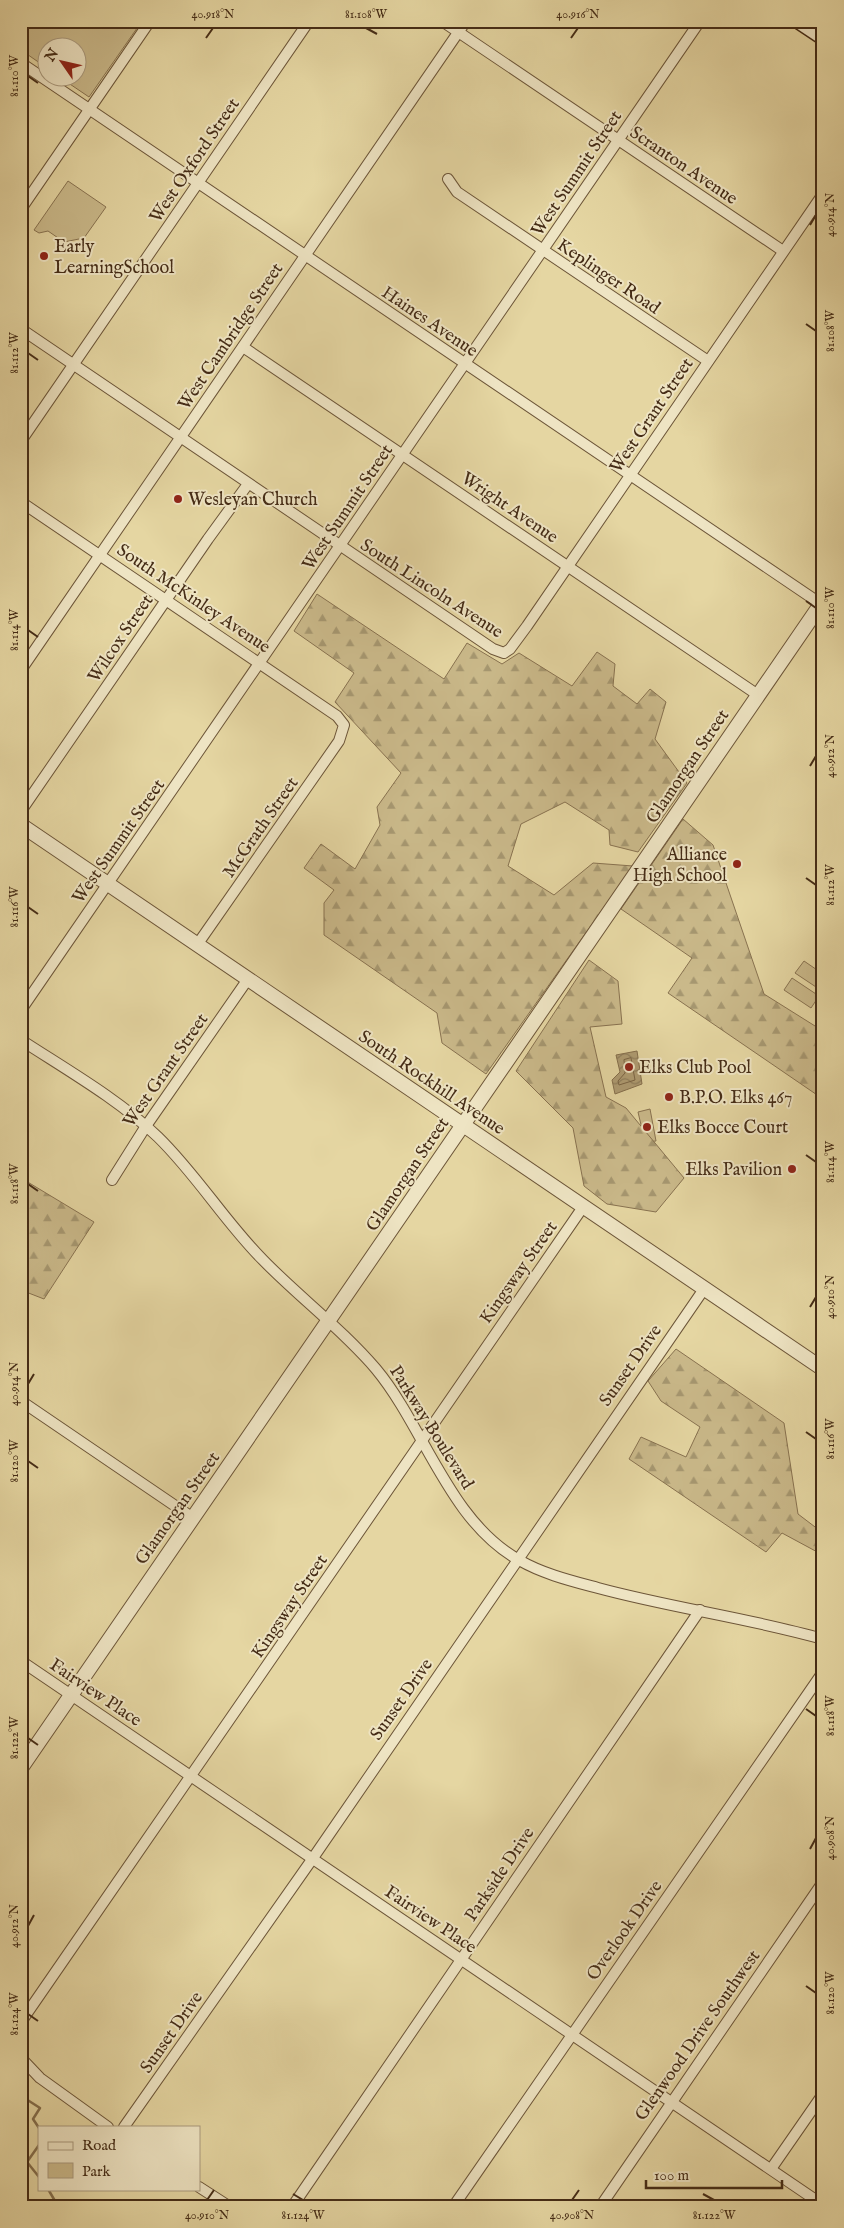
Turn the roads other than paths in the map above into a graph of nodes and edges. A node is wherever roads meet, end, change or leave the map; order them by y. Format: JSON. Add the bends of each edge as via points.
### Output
{"nodes":[{"id":1,"x":150,"y":21,"type":"edge"},
{"id":2,"x":310,"y":21,"type":"edge"},
{"id":3,"x":442,"y":21,"type":"edge"},
{"id":4,"x":466,"y":21,"type":"edge"},
{"id":5,"x":700,"y":21,"type":"edge"},
{"id":6,"x":799,"y":21,"type":"edge"},
{"id":7,"x":458,"y":32,"type":"junction"},
{"id":8,"x":823,"y":37,"type":"edge"},
{"id":9,"x":21,"y":63,"type":"edge"},
{"id":10,"x":89,"y":109,"type":"junction"},
{"id":11,"x":618,"y":140,"type":"junction"},
{"id":12,"x":448,"y":178,"type":"dead end"},
{"id":13,"x":198,"y":182,"type":"junction"},
{"id":14,"x":823,"y":194,"type":"edge"},
{"id":15,"x":21,"y":209,"type":"edge"},
{"id":16,"x":543,"y":251,"type":"junction"},
{"id":17,"x":784,"y":251,"type":"junction"},
{"id":18,"x":305,"y":256,"type":"junction"},
{"id":19,"x":21,"y":329,"type":"edge"},
{"id":20,"x":242,"y":347,"type":"junction"},
{"id":21,"x":708,"y":361,"type":"junction"},
{"id":22,"x":465,"y":364,"type":"junction"},
{"id":23,"x":73,"y":365,"type":"junction"},
{"id":24,"x":180,"y":438,"type":"junction"},
{"id":25,"x":21,"y":441,"type":"edge"},
{"id":26,"x":402,"y":456,"type":"junction"},
{"id":27,"x":630,"y":475,"type":"junction"},
{"id":28,"x":248,"y":484,"type":"junction"},
{"id":29,"x":21,"y":502,"type":"edge"},
{"id":30,"x":340,"y":546,"type":"junction"},
{"id":31,"x":100,"y":555,"type":"junction"},
{"id":32,"x":568,"y":566,"type":"junction"},
{"id":33,"x":166,"y":599,"type":"junction"},
{"id":34,"x":822,"y":602,"type":"edge"},
{"id":35,"x":504,"y":653,"type":"joint"},
{"id":36,"x":260,"y":664,"type":"junction"},
{"id":37,"x":21,"y":670,"type":"edge"},
{"id":38,"x":758,"y":695,"type":"junction"},
{"id":39,"x":344,"y":725,"type":"joint"},
{"id":40,"x":21,"y":811,"type":"edge"},
{"id":41,"x":21,"y":825,"type":"edge"},
{"id":42,"x":108,"y":884,"type":"junction"},
{"id":43,"x":198,"y":945,"type":"junction"},
{"id":44,"x":248,"y":979,"type":"junction"},
{"id":45,"x":21,"y":1010,"type":"edge"},
{"id":46,"x":21,"y":1040,"type":"edge"},
{"id":47,"x":463,"y":1125,"type":"junction"},
{"id":48,"x":146,"y":1126,"type":"junction"},
{"id":49,"x":112,"y":1180,"type":"dead end"},
{"id":50,"x":583,"y":1207,"type":"junction"},
{"id":51,"x":704,"y":1289,"type":"junction"},
{"id":52,"x":330,"y":1321,"type":"junction"},
{"id":53,"x":823,"y":1369,"type":"edge"},
{"id":54,"x":21,"y":1401,"type":"edge"},
{"id":55,"x":422,"y":1440,"type":"junction"},
{"id":56,"x":193,"y":1518,"type":"junction"},
{"id":57,"x":518,"y":1560,"type":"junction"},
{"id":58,"x":700,"y":1610,"type":"junction"},
{"id":59,"x":823,"y":1639,"type":"edge"},
{"id":60,"x":21,"y":1661,"type":"edge"},
{"id":61,"x":823,"y":1672,"type":"edge"},
{"id":62,"x":72,"y":1695,"type":"junction"},
{"id":63,"x":21,"y":1768,"type":"edge"},
{"id":64,"x":192,"y":1776,"type":"junction"},
{"id":65,"x":313,"y":1858,"type":"junction"},
{"id":66,"x":823,"y":1882,"type":"edge"},
{"id":67,"x":461,"y":1959,"type":"junction"},
{"id":68,"x":21,"y":2022,"type":"edge"},
{"id":69,"x":572,"y":2034,"type":"junction"},
{"id":70,"x":21,"y":2058,"type":"edge"},
{"id":71,"x":823,"y":2094,"type":"edge"},
{"id":72,"x":670,"y":2101,"type":"junction"},
{"id":73,"x":107,"y":2126,"type":"edge"},
{"id":74,"x":125,"y":2126,"type":"edge"},
{"id":75,"x":770,"y":2169,"type":"junction"},
{"id":76,"x":200,"y":2187,"type":"edge"},
{"id":77,"x":823,"y":2205,"type":"edge"},
{"id":78,"x":230,"y":2207,"type":"edge"},
{"id":79,"x":292,"y":2207,"type":"edge"},
{"id":80,"x":453,"y":2207,"type":"edge"},
{"id":81,"x":600,"y":2207,"type":"edge"}],
"edges":[{"from":1,"to":10,"type":"street"},
{"from":2,"to":13,"type":"street","name":"West Oxford Street"},
{"from":3,"to":7,"type":"street","name":"Scranton Avenue"},
{"from":4,"to":7,"type":"street","name":"West Cambridge Street"},
{"from":5,"to":11,"type":"street","name":"West Summit Street"},
{"from":6,"to":8,"type":"main road"},
{"from":7,"to":11,"type":"street","name":"Scranton Avenue"},
{"from":7,"to":18,"type":"street","name":"West Cambridge Street"},
{"from":9,"to":10,"type":"street","name":"Haines Avenue"},
{"from":10,"to":13,"type":"street","name":"Haines Avenue"},
{"from":10,"to":15,"type":"street"},
{"from":11,"to":16,"type":"street","name":"West Summit Street"},
{"from":11,"to":17,"type":"street","name":"Scranton Avenue"},
{"from":12,"to":16,"type":"street","name":"Keplinger Road","via":[[457,192]]},
{"from":13,"to":18,"type":"street","name":"Haines Avenue"},
{"from":13,"to":23,"type":"street","name":"West Oxford Street"},
{"from":14,"to":17,"type":"street","name":"West Grant Street"},
{"from":16,"to":21,"type":"street","name":"Keplinger Road"},
{"from":16,"to":22,"type":"street","name":"West Summit Street"},
{"from":17,"to":21,"type":"street","name":"West Grant Street"},
{"from":18,"to":20,"type":"street","name":"West Cambridge Street"},
{"from":18,"to":22,"type":"street","name":"Haines Avenue"},
{"from":19,"to":23,"type":"street","name":"South Lincoln Avenue"},
{"from":20,"to":24,"type":"street","name":"West Cambridge Street"},
{"from":20,"to":26,"type":"street","name":"Wright Avenue"},
{"from":21,"to":27,"type":"street","name":"West Grant Street"},
{"from":22,"to":26,"type":"street","name":"West Summit Street"},
{"from":22,"to":27,"type":"street","name":"Haines Avenue"},
{"from":23,"to":24,"type":"street","name":"South Lincoln Avenue"},
{"from":23,"to":25,"type":"street","name":"West Oxford Street"},
{"from":24,"to":28,"type":"street","name":"South Lincoln Avenue"},
{"from":24,"to":31,"type":"street","name":"West Cambridge Street"},
{"from":26,"to":30,"type":"street","name":"West Summit Street"},
{"from":26,"to":32,"type":"street","name":"Wright Avenue"},
{"from":27,"to":32,"type":"street","name":"West Grant Street"},
{"from":27,"to":34,"type":"street","name":"Haines Avenue"},
{"from":28,"to":30,"type":"street","name":"South Lincoln Avenue"},
{"from":28,"to":33,"type":"street","name":"Wilcox Street"},
{"from":29,"to":31,"type":"street","name":"South McKinley Avenue"},
{"from":30,"to":35,"type":"street","name":"South Lincoln Avenue","via":[[493,649]]},
{"from":30,"to":36,"type":"street","name":"West Summit Street"},
{"from":31,"to":33,"type":"street","name":"South McKinley Avenue"},
{"from":31,"to":37,"type":"street","name":"West Cambridge Street"},
{"from":32,"to":35,"type":"street","name":"West Grant Street","via":[[527,626]]},
{"from":32,"to":38,"type":"street","name":"Wright Avenue"},
{"from":33,"to":36,"type":"street","name":"South McKinley Avenue"},
{"from":33,"to":40,"type":"street","name":"Wilcox Street"},
{"from":34,"to":38,"type":"street","name":"Glamorgan Street"},
{"from":36,"to":39,"type":"street","name":"South McKinley Avenue","via":[[338,716]]},
{"from":36,"to":42,"type":"street","name":"West Summit Street"},
{"from":38,"to":47,"type":"street","name":"Glamorgan Street"},
{"from":39,"to":43,"type":"street","name":"McGrath Street","via":[[340,740]]},
{"from":41,"to":42,"type":"street","name":"South Rockhill Avenue"},
{"from":42,"to":43,"type":"street","name":"South Rockhill Avenue"},
{"from":42,"to":45,"type":"street","name":"West Summit Street"},
{"from":43,"to":44,"type":"street","name":"South Rockhill Avenue"},
{"from":44,"to":47,"type":"street","name":"South Rockhill Avenue"},
{"from":44,"to":48,"type":"street","name":"West Grant Street"},
{"from":46,"to":48,"type":"street","name":"Parkway Boulevard"},
{"from":47,"to":50,"type":"street","name":"South Rockhill Avenue"},
{"from":47,"to":52,"type":"street","name":"Glamorgan Street"},
{"from":48,"to":49,"type":"street","name":"West Grant Street"},
{"from":48,"to":52,"type":"street","name":"Parkway Boulevard","via":[[187,1168],[258,1254]]},
{"from":50,"to":51,"type":"street","name":"South Rockhill Avenue"},
{"from":50,"to":55,"type":"street","name":"Kingsway Street"},
{"from":51,"to":53,"type":"street","name":"South Rockhill Avenue"},
{"from":51,"to":57,"type":"street","name":"Sunset Drive"},
{"from":52,"to":55,"type":"street","name":"Parkway Boulevard","via":[[377,1370]]},
{"from":52,"to":56,"type":"street","name":"Glamorgan Street"},
{"from":54,"to":56,"type":"street"},
{"from":55,"to":57,"type":"street","name":"Parkway Boulevard","via":[[438,1471],[471,1517]]},
{"from":55,"to":64,"type":"street","name":"Kingsway Street"},
{"from":56,"to":62,"type":"street","name":"Glamorgan Street"},
{"from":57,"to":58,"type":"street","name":"Parkway Boulevard","via":[[584,1584]]},
{"from":57,"to":65,"type":"street","name":"Sunset Drive"},
{"from":58,"to":59,"type":"street","name":"Parkway Boulevard"},
{"from":58,"to":67,"type":"street","name":"Parkside Drive"},
{"from":60,"to":62,"type":"street","name":"Fairview Place"},
{"from":61,"to":69,"type":"street","name":"Overlook Drive"},
{"from":62,"to":63,"type":"street","name":"Glamorgan Street"},
{"from":62,"to":64,"type":"street","name":"Fairview Place"},
{"from":64,"to":65,"type":"street","name":"Fairview Place"},
{"from":64,"to":68,"type":"street","name":"Kingsway Street"},
{"from":65,"to":67,"type":"street","name":"Fairview Place"},
{"from":65,"to":74,"type":"street","name":"Sunset Drive"},
{"from":66,"to":72,"type":"street","name":"Glenwood Drive Southwest"},
{"from":67,"to":69,"type":"street","name":"Fairview Place"},
{"from":67,"to":79,"type":"street","name":"Parkside Drive"},
{"from":69,"to":72,"type":"street","name":"Fairview Place"},
{"from":69,"to":80,"type":"street","name":"Overlook Drive"},
{"from":70,"to":73,"type":"street","via":[[40,2078]]},
{"from":71,"to":75,"type":"street"},
{"from":72,"to":75,"type":"street","name":"Fairview Place"},
{"from":72,"to":81,"type":"street","name":"Glenwood Drive Southwest"},
{"from":75,"to":77,"type":"street","name":"Fairview Place"},
{"from":76,"to":78,"type":"street"}]}
